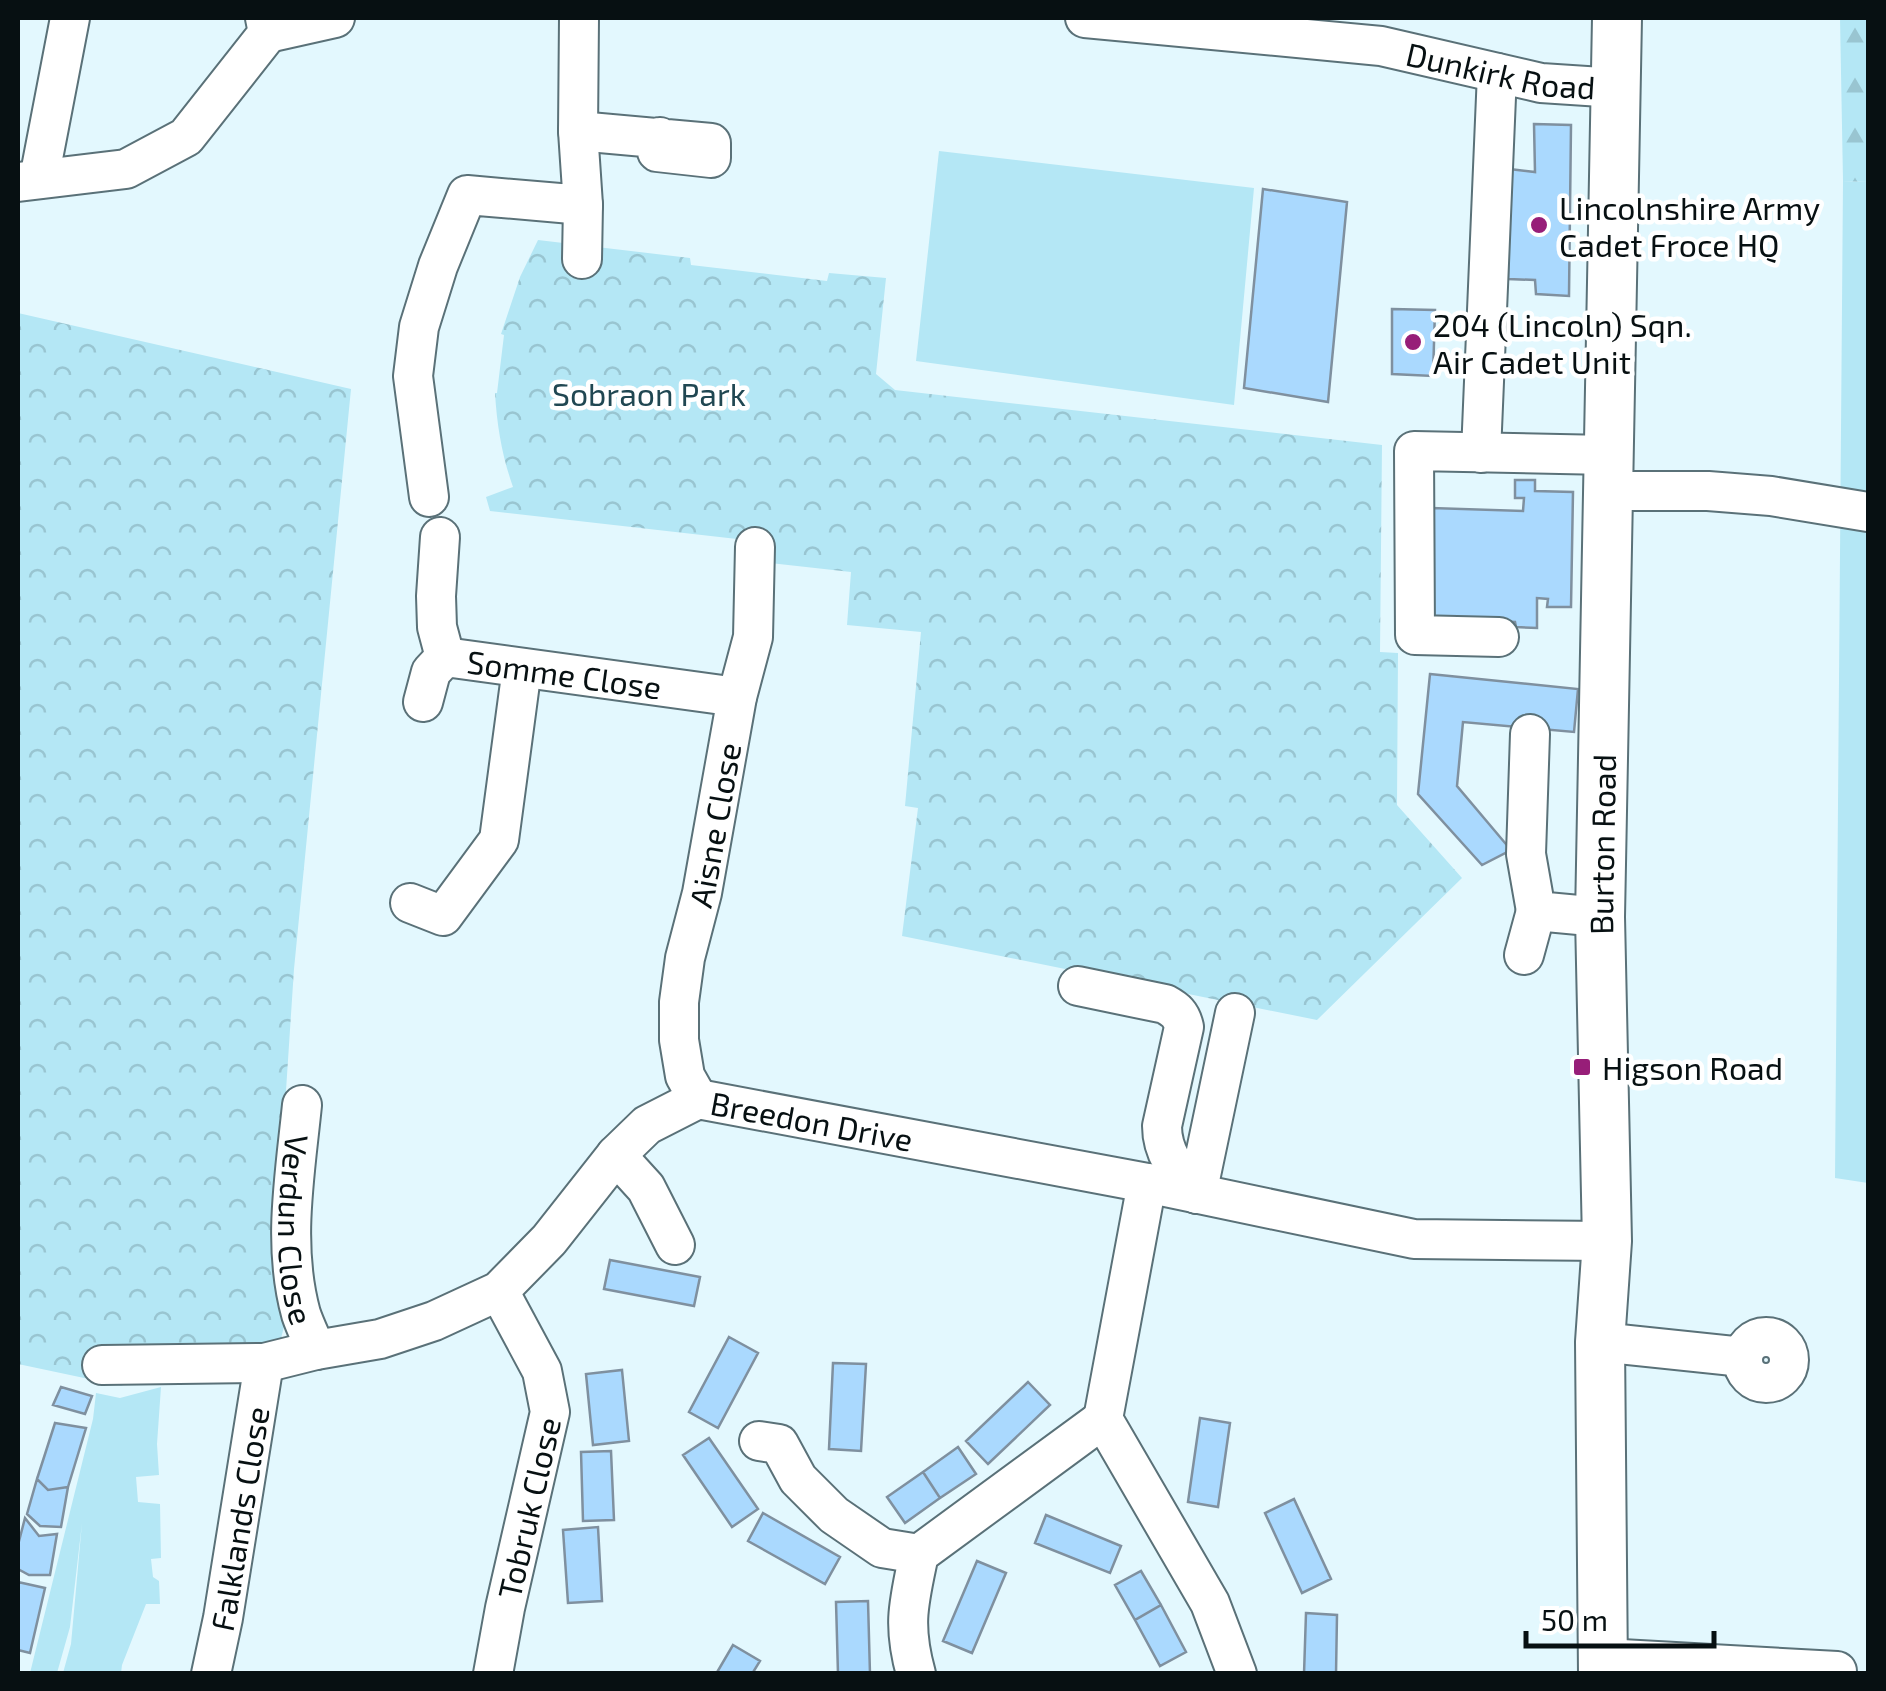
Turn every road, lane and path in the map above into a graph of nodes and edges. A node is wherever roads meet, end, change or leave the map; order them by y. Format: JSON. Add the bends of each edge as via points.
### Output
{"nodes":[{"id":1,"x":70,"y":18,"type":"edge"},
{"id":2,"x":335,"y":18,"type":"edge"},
{"id":3,"x":579,"y":18,"type":"edge"},
{"id":4,"x":1086,"y":18,"type":"edge"},
{"id":5,"x":1617,"y":18,"type":"edge"},
{"id":6,"x":267,"y":25,"type":"edge"},
{"id":7,"x":1240,"y":26,"type":"edge"},
{"id":8,"x":1496,"y":73,"type":"junction"},
{"id":9,"x":1616,"y":88,"type":"junction"},
{"id":10,"x":578,"y":131,"type":"junction"},
{"id":11,"x":660,"y":138,"type":"dead end"},
{"id":12,"x":28,"y":181,"type":"edge"},
{"id":13,"x":582,"y":205,"type":"junction"},
{"id":14,"x":582,"y":259,"type":"dead end"},
{"id":15,"x":1481,"y":452,"type":"junction"},
{"id":16,"x":1608,"y":473,"type":"junction"},
{"id":17,"x":429,"y":497,"type":"dead end"},
{"id":18,"x":1868,"y":512,"type":"edge"},
{"id":19,"x":440,"y":537,"type":"dead end"},
{"id":20,"x":755,"y":547,"type":"dead end"},
{"id":21,"x":1498,"y":636,"type":"dead end"},
{"id":22,"x":445,"y":657,"type":"junction"},
{"id":23,"x":522,"y":668,"type":"junction"},
{"id":24,"x":737,"y":697,"type":"junction"},
{"id":25,"x":423,"y":702,"type":"dead end"},
{"id":26,"x":1530,"y":734,"type":"dead end"},
{"id":27,"x":410,"y":904,"type":"dead end"},
{"id":28,"x":1536,"y":911,"type":"junction"},
{"id":29,"x":1600,"y":917,"type":"junction"},
{"id":30,"x":1524,"y":955,"type":"dead end"},
{"id":31,"x":1078,"y":986,"type":"dead end"},
{"id":32,"x":1235,"y":1013,"type":"dead end"},
{"id":33,"x":698,"y":1099,"type":"junction"},
{"id":34,"x":302,"y":1105,"type":"dead end"},
{"id":35,"x":616,"y":1155,"type":"junction"},
{"id":36,"x":1146,"y":1183,"type":"junction"},
{"id":37,"x":1197,"y":1194,"type":"junction"},
{"id":38,"x":1607,"y":1240,"type":"junction"},
{"id":39,"x":675,"y":1245,"type":"dead end"},
{"id":40,"x":499,"y":1291,"type":"junction"},
{"id":41,"x":1600,"y":1342,"type":"junction"},
{"id":42,"x":316,"y":1350,"type":"junction"},
{"id":43,"x":1743,"y":1358,"type":"dead end"},
{"id":44,"x":264,"y":1363,"type":"junction"},
{"id":45,"x":102,"y":1364,"type":"dead end"},
{"id":46,"x":1104,"y":1418,"type":"junction"},
{"id":47,"x":759,"y":1441,"type":"dead end"},
{"id":48,"x":919,"y":1554,"type":"junction"},
{"id":49,"x":1837,"y":1664,"type":"edge"},
{"id":50,"x":1603,"y":1666,"type":"edge"},
{"id":51,"x":211,"y":1674,"type":"edge"},
{"id":52,"x":493,"y":1674,"type":"edge"},
{"id":53,"x":916,"y":1674,"type":"edge"},
{"id":54,"x":1237,"y":1674,"type":"edge"}],
"edges":[{"from":1,"to":12,"type":"street"},
{"from":2,"to":6,"type":"street"},
{"from":3,"to":10,"type":"street"},
{"from":4,"to":7,"type":"street","name":"Dunkirk Road"},
{"from":5,"to":9,"type":"main road","name":"Burton Road"},
{"from":6,"to":12,"type":"street","via":[[186,137],[126,169]]},
{"from":7,"to":8,"type":"street","name":"Dunkirk Road","via":[[1381,46]]},
{"from":8,"to":9,"type":"street","name":"Dunkirk Road","via":[[1541,84]]},
{"from":8,"to":15,"type":"street"},
{"from":9,"to":16,"type":"main road","name":"Burton Road"},
{"from":10,"to":11,"type":"street"},
{"from":10,"to":13,"type":"street"},
{"from":13,"to":14,"type":"street"},
{"from":13,"to":17,"type":"street","via":[[467,195],[419,327],[413,376]]},
{"from":15,"to":16,"type":"street"},
{"from":15,"to":21,"type":"street","via":[[1414,451],[1415,635]]},
{"from":16,"to":18,"type":"street"},
{"from":16,"to":29,"type":"main road","name":"Burton Road"},
{"from":19,"to":22,"type":"street","via":[[437,627]]},
{"from":20,"to":24,"type":"street","name":"Aisne Close","via":[[753,637]]},
{"from":22,"to":23,"type":"street","name":"Somme Close"},
{"from":22,"to":25,"type":"street","name":"Somme Close","via":[[430,672]]},
{"from":23,"to":24,"type":"street","name":"Somme Close"},
{"from":23,"to":27,"type":"street","via":[[499,840],[443,916]]},
{"from":24,"to":33,"type":"street","name":"Aisne Close","via":[[679,1002],[685,1076]]},
{"from":26,"to":28,"type":"street","via":[[1526,854]]},
{"from":28,"to":29,"type":"street"},
{"from":28,"to":30,"type":"street"},
{"from":29,"to":38,"type":"main road","name":"Burton Road"},
{"from":31,"to":37,"type":"street","via":[[1165,1004],[1182,1017],[1162,1142]]},
{"from":32,"to":37,"type":"street"},
{"from":33,"to":35,"type":"street","name":"Breedon Drive","via":[[647,1125]]},
{"from":33,"to":36,"type":"street","name":"Breedon Drive"},
{"from":34,"to":42,"type":"street","name":"Verdun Close","via":[[291,1256],[301,1315]]},
{"from":35,"to":39,"type":"street","via":[[646,1188]]},
{"from":35,"to":40,"type":"street","name":"Breedon Drive"},
{"from":36,"to":37,"type":"street","name":"Breedon Drive"},
{"from":36,"to":46,"type":"street"},
{"from":37,"to":38,"type":"street","name":"Breedon Drive","via":[[1414,1239]]},
{"from":38,"to":41,"type":"main road","name":"Burton Road"},
{"from":40,"to":42,"type":"street","name":"Breedon Drive","via":[[380,1339]]},
{"from":40,"to":52,"type":"street","name":"Tobruk Close","via":[[542,1371],[550,1412]]},
{"from":41,"to":43,"type":"street"},
{"from":41,"to":50,"type":"main road","name":"Burton Road"},
{"from":42,"to":44,"type":"street","name":"Breedon Drive"},
{"from":44,"to":45,"type":"street","name":"Breedon Drive"},
{"from":44,"to":51,"type":"street","name":"Falklands Close"},
{"from":46,"to":48,"type":"street"},
{"from":46,"to":54,"type":"street","via":[[1210,1603]]},
{"from":47,"to":48,"type":"street","via":[[779,1444],[798,1479],[850,1526],[882,1548]]},
{"from":48,"to":53,"type":"street","via":[[908,1610]]},
{"from":49,"to":50,"type":"street"}]}
